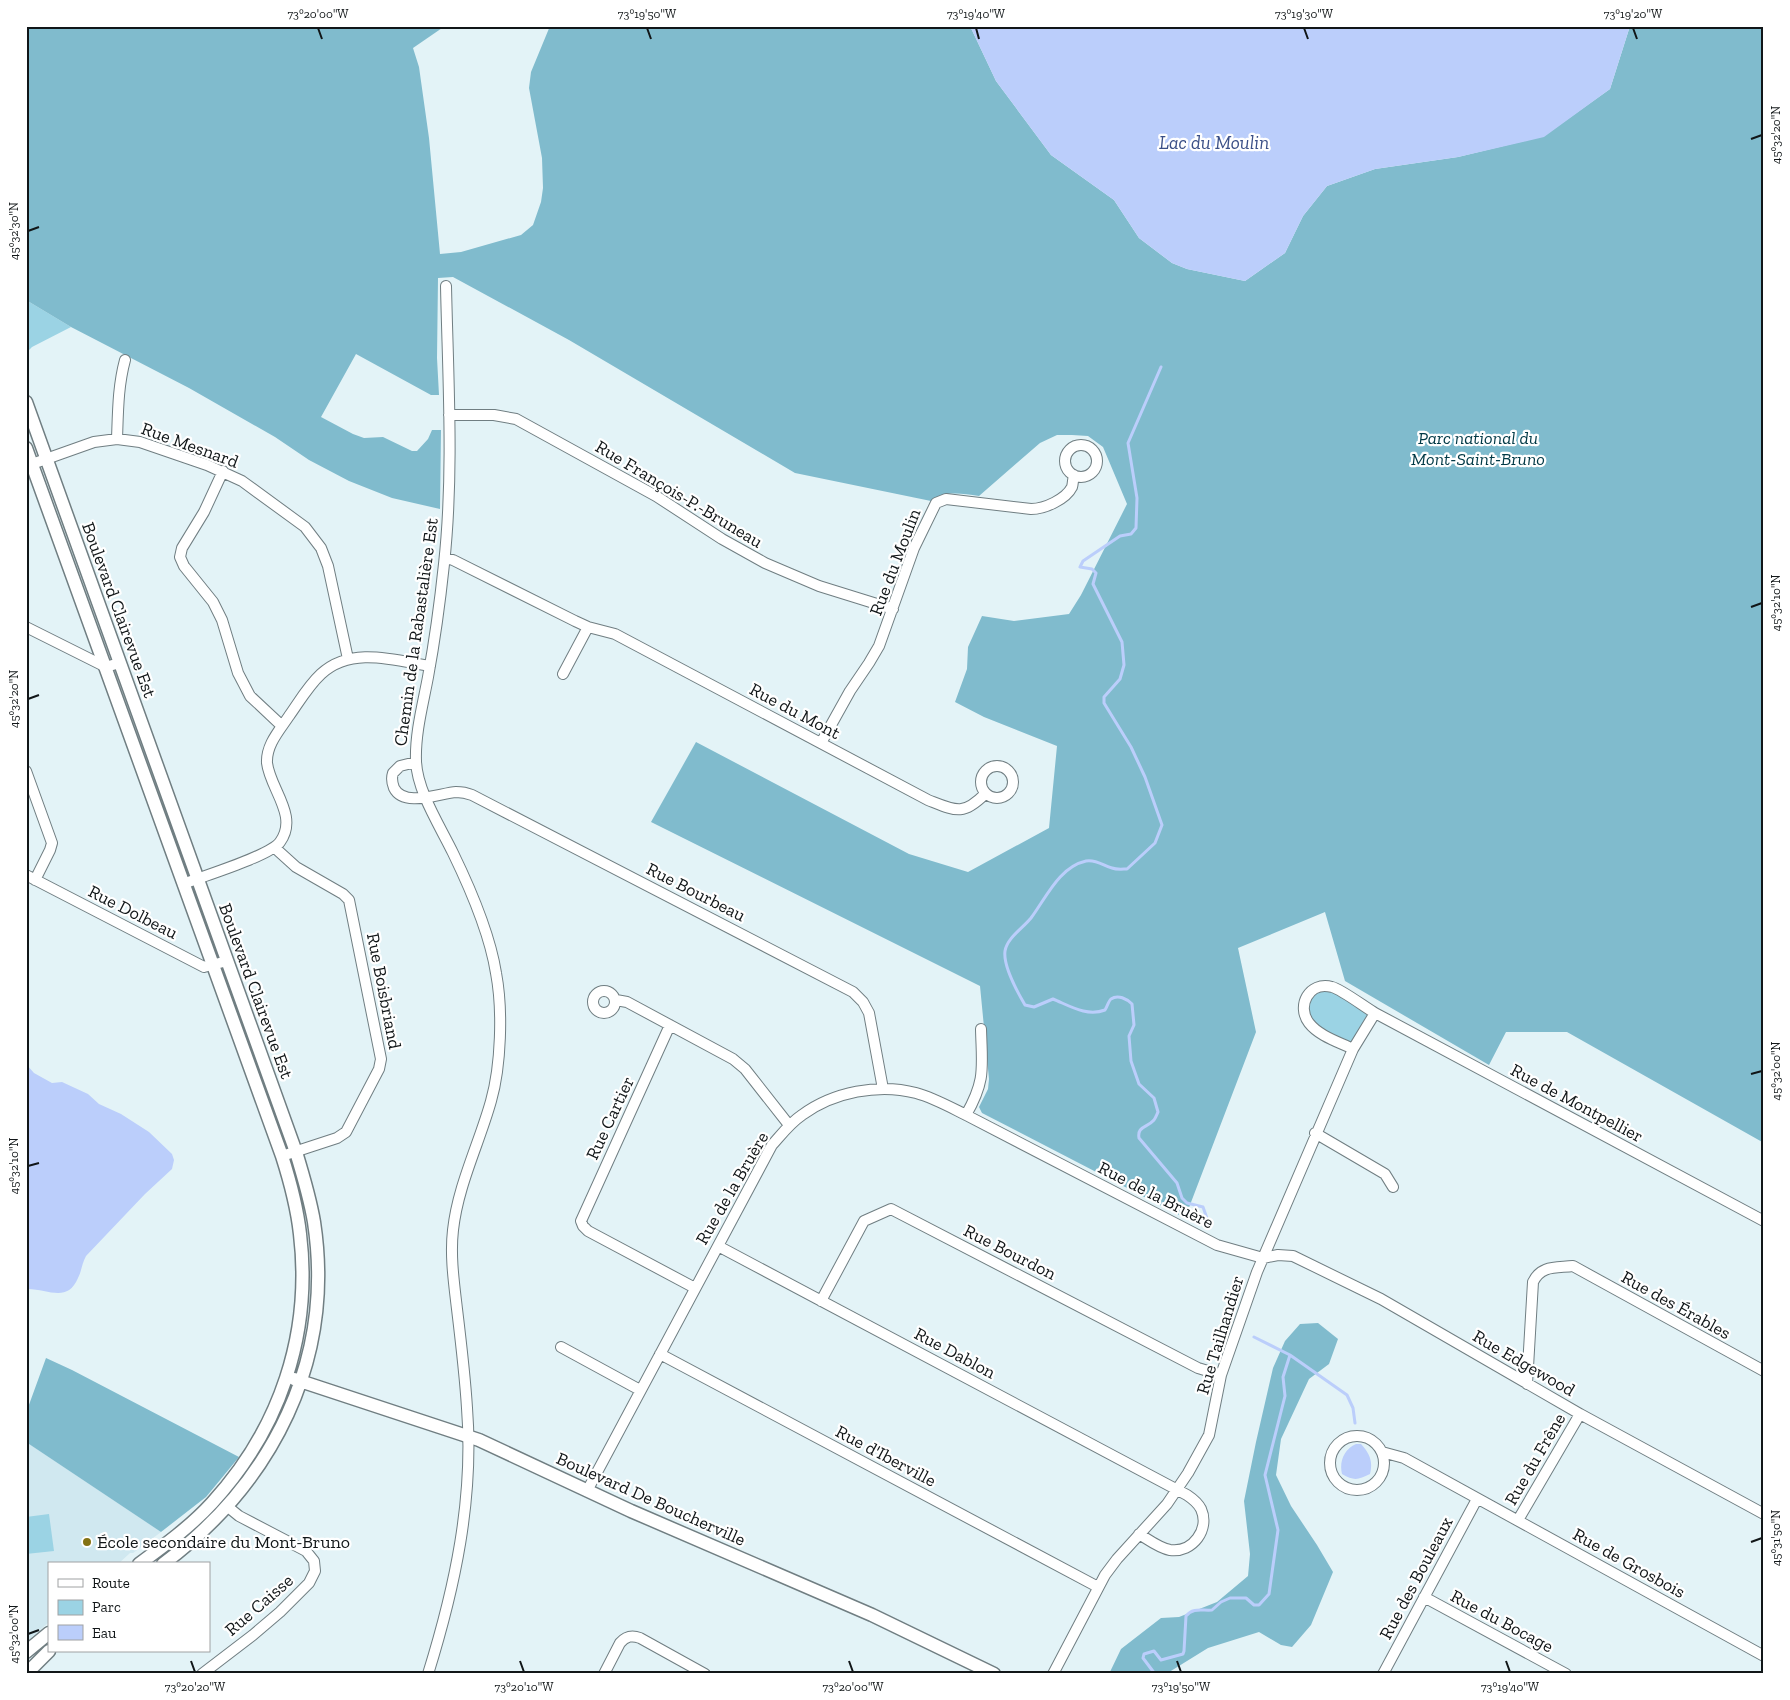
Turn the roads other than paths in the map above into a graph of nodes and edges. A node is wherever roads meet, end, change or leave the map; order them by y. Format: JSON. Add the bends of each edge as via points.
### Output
{"nodes":[{"id":1,"x":446,"y":286,"type":"dead end"},
{"id":2,"x":125,"y":360,"type":"dead end"},
{"id":3,"x":26,"y":402,"type":"edge"},
{"id":4,"x":449,"y":415,"type":"junction"},
{"id":5,"x":117,"y":439,"type":"junction"},
{"id":6,"x":26,"y":448,"type":"edge"},
{"id":7,"x":46,"y":459,"type":"junction"},
{"id":8,"x":32,"y":464,"type":"junction"},
{"id":9,"x":223,"y":471,"type":"junction"},
{"id":10,"x":1074,"y":475,"type":"dead end"},
{"id":11,"x":445,"y":558,"type":"junction"},
{"id":12,"x":893,"y":609,"type":"junction"},
{"id":13,"x":26,"y":627,"type":"edge"},
{"id":14,"x":588,"y":627,"type":"junction"},
{"id":15,"x":348,"y":659,"type":"junction"},
{"id":16,"x":119,"y":662,"type":"junction"},
{"id":17,"x":430,"y":666,"type":"junction"},
{"id":18,"x":106,"y":667,"type":"junction"},
{"id":19,"x":563,"y":674,"type":"dead end"},
{"id":20,"x":282,"y":726,"type":"junction"},
{"id":21,"x":821,"y":743,"type":"junction"},
{"id":22,"x":416,"y":762,"type":"junction"},
{"id":23,"x":26,"y":771,"type":"edge"},
{"id":24,"x":985,"y":794,"type":"dead end"},
{"id":25,"x":426,"y":797,"type":"junction"},
{"id":26,"x":274,"y":848,"type":"junction"},
{"id":27,"x":31,"y":877,"type":"edge"},
{"id":28,"x":198,"y":878,"type":"junction"},
{"id":29,"x":183,"y":884,"type":"junction"},
{"id":30,"x":227,"y":961,"type":"junction"},
{"id":31,"x":213,"y":966,"type":"junction"},
{"id":32,"x":616,"y":1000,"type":"dead end"},
{"id":33,"x":1375,"y":1013,"type":"junction"},
{"id":34,"x":670,"y":1025,"type":"junction"},
{"id":35,"x":981,"y":1029,"type":"dead end"},
{"id":36,"x":1353,"y":1049,"type":"junction"},
{"id":37,"x":883,"y":1089,"type":"junction"},
{"id":38,"x":966,"y":1115,"type":"junction"},
{"id":39,"x":789,"y":1125,"type":"junction"},
{"id":40,"x":1315,"y":1133,"type":"junction"},
{"id":41,"x":296,"y":1152,"type":"junction"},
{"id":42,"x":282,"y":1156,"type":"junction"},
{"id":43,"x":1393,"y":1187,"type":"dead end"},
{"id":44,"x":1764,"y":1222,"type":"edge"},
{"id":45,"x":718,"y":1246,"type":"junction"},
{"id":46,"x":1263,"y":1258,"type":"junction"},
{"id":47,"x":694,"y":1288,"type":"junction"},
{"id":48,"x":822,"y":1301,"type":"junction"},
{"id":49,"x":560,"y":1347,"type":"dead end"},
{"id":50,"x":660,"y":1354,"type":"junction"},
{"id":51,"x":1764,"y":1371,"type":"edge"},
{"id":52,"x":1221,"y":1375,"type":"junction"},
{"id":53,"x":287,"y":1376,"type":"junction"},
{"id":54,"x":301,"y":1381,"type":"junction"},
{"id":55,"x":1527,"y":1384,"type":"junction"},
{"id":56,"x":640,"y":1390,"type":"junction"},
{"id":57,"x":1580,"y":1414,"type":"junction"},
{"id":58,"x":469,"y":1436,"type":"junction"},
{"id":59,"x":1382,"y":1452,"type":"junction"},
{"id":60,"x":1176,"y":1490,"type":"junction"},
{"id":61,"x":587,"y":1491,"type":"junction"},
{"id":62,"x":1478,"y":1499,"type":"junction"},
{"id":63,"x":228,"y":1507,"type":"junction"},
{"id":64,"x":1764,"y":1514,"type":"edge"},
{"id":65,"x":1518,"y":1520,"type":"junction"},
{"id":66,"x":1140,"y":1534,"type":"junction"},
{"id":67,"x":142,"y":1562,"type":"edge"},
{"id":68,"x":166,"y":1562,"type":"edge"},
{"id":69,"x":1098,"y":1587,"type":"junction"},
{"id":70,"x":1424,"y":1597,"type":"junction"},
{"id":71,"x":48,"y":1633,"type":"edge"},
{"id":72,"x":26,"y":1652,"type":"edge"},
{"id":73,"x":48,"y":1652,"type":"edge"},
{"id":74,"x":1764,"y":1656,"type":"edge"},
{"id":75,"x":988,"y":1672,"type":"edge"},
{"id":76,"x":26,"y":1674,"type":"edge"},
{"id":77,"x":202,"y":1674,"type":"edge"},
{"id":78,"x":428,"y":1674,"type":"edge"},
{"id":79,"x":604,"y":1674,"type":"edge"},
{"id":80,"x":705,"y":1674,"type":"edge"},
{"id":81,"x":1053,"y":1674,"type":"edge"},
{"id":82,"x":1382,"y":1674,"type":"edge"},
{"id":83,"x":1566,"y":1674,"type":"edge"}],
"edges":[{"from":1,"to":4,"type":"street","name":"Chemin de la Rabastalière Est"},
{"from":2,"to":5,"type":"street","via":[[120,377]]},
{"from":3,"to":7,"type":"street","name":"Boulevard Clairevue Est"},
{"from":4,"to":11,"type":"street","name":"Chemin de la Rabastalière Est","via":[[449,505]]},
{"from":4,"to":12,"type":"street","name":"Rue François-P.-Bruneau","via":[[494,415],[516,419],[656,496],[765,563],[819,586]]},
{"from":5,"to":7,"type":"street","name":"Rue Mesnard","via":[[94,442]]},
{"from":5,"to":9,"type":"street","name":"Rue Mesnard","via":[[140,442]]},
{"from":6,"to":8,"type":"street","name":"Boulevard Clairevue Est"},
{"from":7,"to":8,"type":"street","name":"Rue Mesnard"},
{"from":7,"to":16,"type":"street","name":"Boulevard Clairevue Est"},
{"from":8,"to":18,"type":"street","name":"Boulevard Clairevue Est"},
{"from":9,"to":15,"type":"street","name":"Rue Mesnard","via":[[300,523],[318,542],[326,560]]},
{"from":9,"to":20,"type":"street","via":[[204,512],[183,545],[180,557],[213,602],[222,620],[238,673],[250,696]]},
{"from":10,"to":12,"type":"street","name":"Rue du Moulin","via":[[1072,487],[1055,502],[1040,509],[946,499],[938,502],[914,548]]},
{"from":11,"to":14,"type":"street","name":"Rue du Mont"},
{"from":11,"to":17,"type":"street","name":"Chemin de la Rabastalière Est"},
{"from":12,"to":21,"type":"street","name":"Rue du Moulin","via":[[875,654],[850,690]]},
{"from":13,"to":18,"type":"street"},
{"from":14,"to":19,"type":"street"},
{"from":14,"to":21,"type":"street","name":"Rue du Mont","via":[[615,634]]},
{"from":15,"to":17,"type":"street","via":[[381,658]]},
{"from":15,"to":20,"type":"street","via":[[320,675]]},
{"from":16,"to":18,"type":"street"},
{"from":16,"to":28,"type":"street","name":"Boulevard Clairevue Est"},
{"from":17,"to":22,"type":"street","name":"Chemin de la Rabastalière Est"},
{"from":18,"to":29,"type":"street","name":"Boulevard Clairevue Est"},
{"from":20,"to":26,"type":"street","via":[[270,745],[267,759],[286,821],[283,837]]},
{"from":21,"to":24,"type":"street","name":"Rue du Mont","via":[[944,806],[967,809]]},
{"from":22,"to":25,"type":"street","name":"Chemin de la Rabastalière Est"},
{"from":22,"to":25,"type":"street","name":"Rue Bourbeau","via":[[395,769],[392,783],[396,792],[403,796]]},
{"from":23,"to":27,"type":"street","via":[[52,843]]},
{"from":25,"to":37,"type":"street","name":"Rue Bourbeau","via":[[458,792],[476,797],[853,992],[869,1013]]},
{"from":25,"to":58,"type":"street","name":"Chemin de la Rabastalière Est","via":[[471,893],[488,942],[499,991],[495,1087],[463,1183],[452,1240]]},
{"from":26,"to":28,"type":"street"},
{"from":26,"to":41,"type":"street","name":"Rue Boisbriand","via":[[296,867],[349,900],[381,1055],[380,1066],[346,1132]]},
{"from":27,"to":31,"type":"street","name":"Rue Dolbeau","via":[[204,967]]},
{"from":28,"to":29,"type":"street"},
{"from":28,"to":30,"type":"street","name":"Boulevard Clairevue Est"},
{"from":29,"to":31,"type":"street","name":"Boulevard Clairevue Est"},
{"from":30,"to":31,"type":"street"},
{"from":30,"to":41,"type":"street","name":"Boulevard Clairevue Est"},
{"from":31,"to":42,"type":"street","name":"Boulevard Clairevue Est"},
{"from":32,"to":34,"type":"street","via":[[627,1002]]},
{"from":33,"to":36,"type":"street","name":"Rue Tailhandier"},
{"from":33,"to":36,"type":"street","name":"Rue de Montpellier","via":[[1332,987],[1320,987],[1308,993],[1305,999],[1308,1023]]},
{"from":33,"to":44,"type":"street","name":"Rue de Montpellier"},
{"from":34,"to":39,"type":"street","via":[[738,1062]]},
{"from":34,"to":47,"type":"street","name":"Rue Cartier","via":[[581,1220],[588,1231]]},
{"from":35,"to":38,"type":"street","via":[[983,1075]]},
{"from":36,"to":40,"type":"street","name":"Rue Tailhandier"},
{"from":37,"to":38,"type":"street","name":"Rue de la Bruère","via":[[897,1089],[931,1098]]},
{"from":37,"to":39,"type":"street","name":"Rue de la Bruère","via":[[834,1098]]},
{"from":38,"to":46,"type":"street","name":"Rue de la Bruère","via":[[1217,1244]]},
{"from":39,"to":45,"type":"street","name":"Rue de la Bruère","via":[[772,1146]]},
{"from":40,"to":43,"type":"street","via":[[1385,1174]]},
{"from":40,"to":46,"type":"street","name":"Rue Tailhandier"},
{"from":41,"to":42,"type":"street","name":"Rue Boisbriand"},
{"from":41,"to":54,"type":"street","name":"Boulevard Clairevue Est","via":[[311,1207],[317,1265],[315,1319]]},
{"from":42,"to":53,"type":"street","name":"Boulevard Clairevue Est","via":[[297,1212],[302,1262],[300,1318]]},
{"from":45,"to":47,"type":"street","name":"Rue de la Bruère"},
{"from":45,"to":48,"type":"street","name":"Rue Dablon"},
{"from":46,"to":52,"type":"street","name":"Rue Tailhandier"},
{"from":46,"to":55,"type":"street","name":"Rue Edgewood","via":[[1292,1256],[1381,1299]]},
{"from":47,"to":50,"type":"street","name":"Rue de la Bruère"},
{"from":48,"to":52,"type":"street","name":"Rue Bourdon","via":[[864,1221],[891,1208],[1198,1368]]},
{"from":48,"to":60,"type":"street","name":"Rue Dablon"},
{"from":49,"to":56,"type":"street"},
{"from":50,"to":56,"type":"street","name":"Rue de la Bruère"},
{"from":50,"to":69,"type":"street","name":"Rue d'Iberville"},
{"from":51,"to":55,"type":"street","name":"Rue des Érables","via":[[1573,1266],[1545,1269],[1533,1282]]},
{"from":52,"to":60,"type":"street","name":"Rue Tailhandier","via":[[1209,1435]]},
{"from":53,"to":54,"type":"street","name":"Boulevard De Boucherville"},
{"from":53,"to":67,"type":"street","name":"Boulevard Clairevue Est","via":[[267,1426],[242,1467],[195,1520]]},
{"from":54,"to":58,"type":"street","name":"Boulevard De Boucherville"},
{"from":54,"to":63,"type":"street","name":"Boulevard Clairevue Est","via":[[274,1444]]},
{"from":55,"to":57,"type":"street","name":"Rue Edgewood"},
{"from":56,"to":61,"type":"street","name":"Rue de la Bruère"},
{"from":57,"to":64,"type":"street","name":"Rue Edgewood"},
{"from":57,"to":65,"type":"street","name":"Rue du Frêne"},
{"from":58,"to":61,"type":"street","name":"Boulevard De Boucherville"},
{"from":58,"to":78,"type":"street","name":"Chemin de la Rabastalière Est","via":[[460,1549],[451,1596]]},
{"from":59,"to":59,"type":"street","via":[[1369,1439],[1351,1437],[1336,1448],[1332,1456],[1332,1474],[1343,1486],[1360,1490],[1368,1488],[1384,1470]]},
{"from":59,"to":62,"type":"street","name":"Rue de Grosbois","via":[[1404,1458]]},
{"from":60,"to":66,"type":"street","name":"Rue Tailhandier"},
{"from":60,"to":66,"type":"street","name":"Rue Dablon","via":[[1194,1500],[1201,1510],[1203,1526],[1197,1540],[1184,1549],[1172,1550]]},
{"from":61,"to":75,"type":"street","name":"Boulevard De Boucherville","via":[[850,1605]]},
{"from":62,"to":65,"type":"street","name":"Rue de Grosbois"},
{"from":62,"to":70,"type":"street","name":"Rue des Bouleaux"},
{"from":63,"to":68,"type":"street","name":"Boulevard Clairevue Est"},
{"from":63,"to":77,"type":"street","name":"Rue Caisse","via":[[306,1551],[313,1558],[315,1571],[309,1583],[268,1623]]},
{"from":65,"to":74,"type":"street","name":"Rue de Grosbois"},
{"from":66,"to":69,"type":"street","name":"Rue Tailhandier"},
{"from":69,"to":81,"type":"street","name":"Rue Tailhandier"},
{"from":70,"to":82,"type":"street","name":"Rue des Bouleaux"},
{"from":70,"to":83,"type":"street","name":"Rue du Bocage"},
{"from":71,"to":72,"type":"street"},
{"from":73,"to":76,"type":"street"},
{"from":79,"to":80,"type":"street","via":[[620,1643],[626,1637],[635,1636]]}]}
